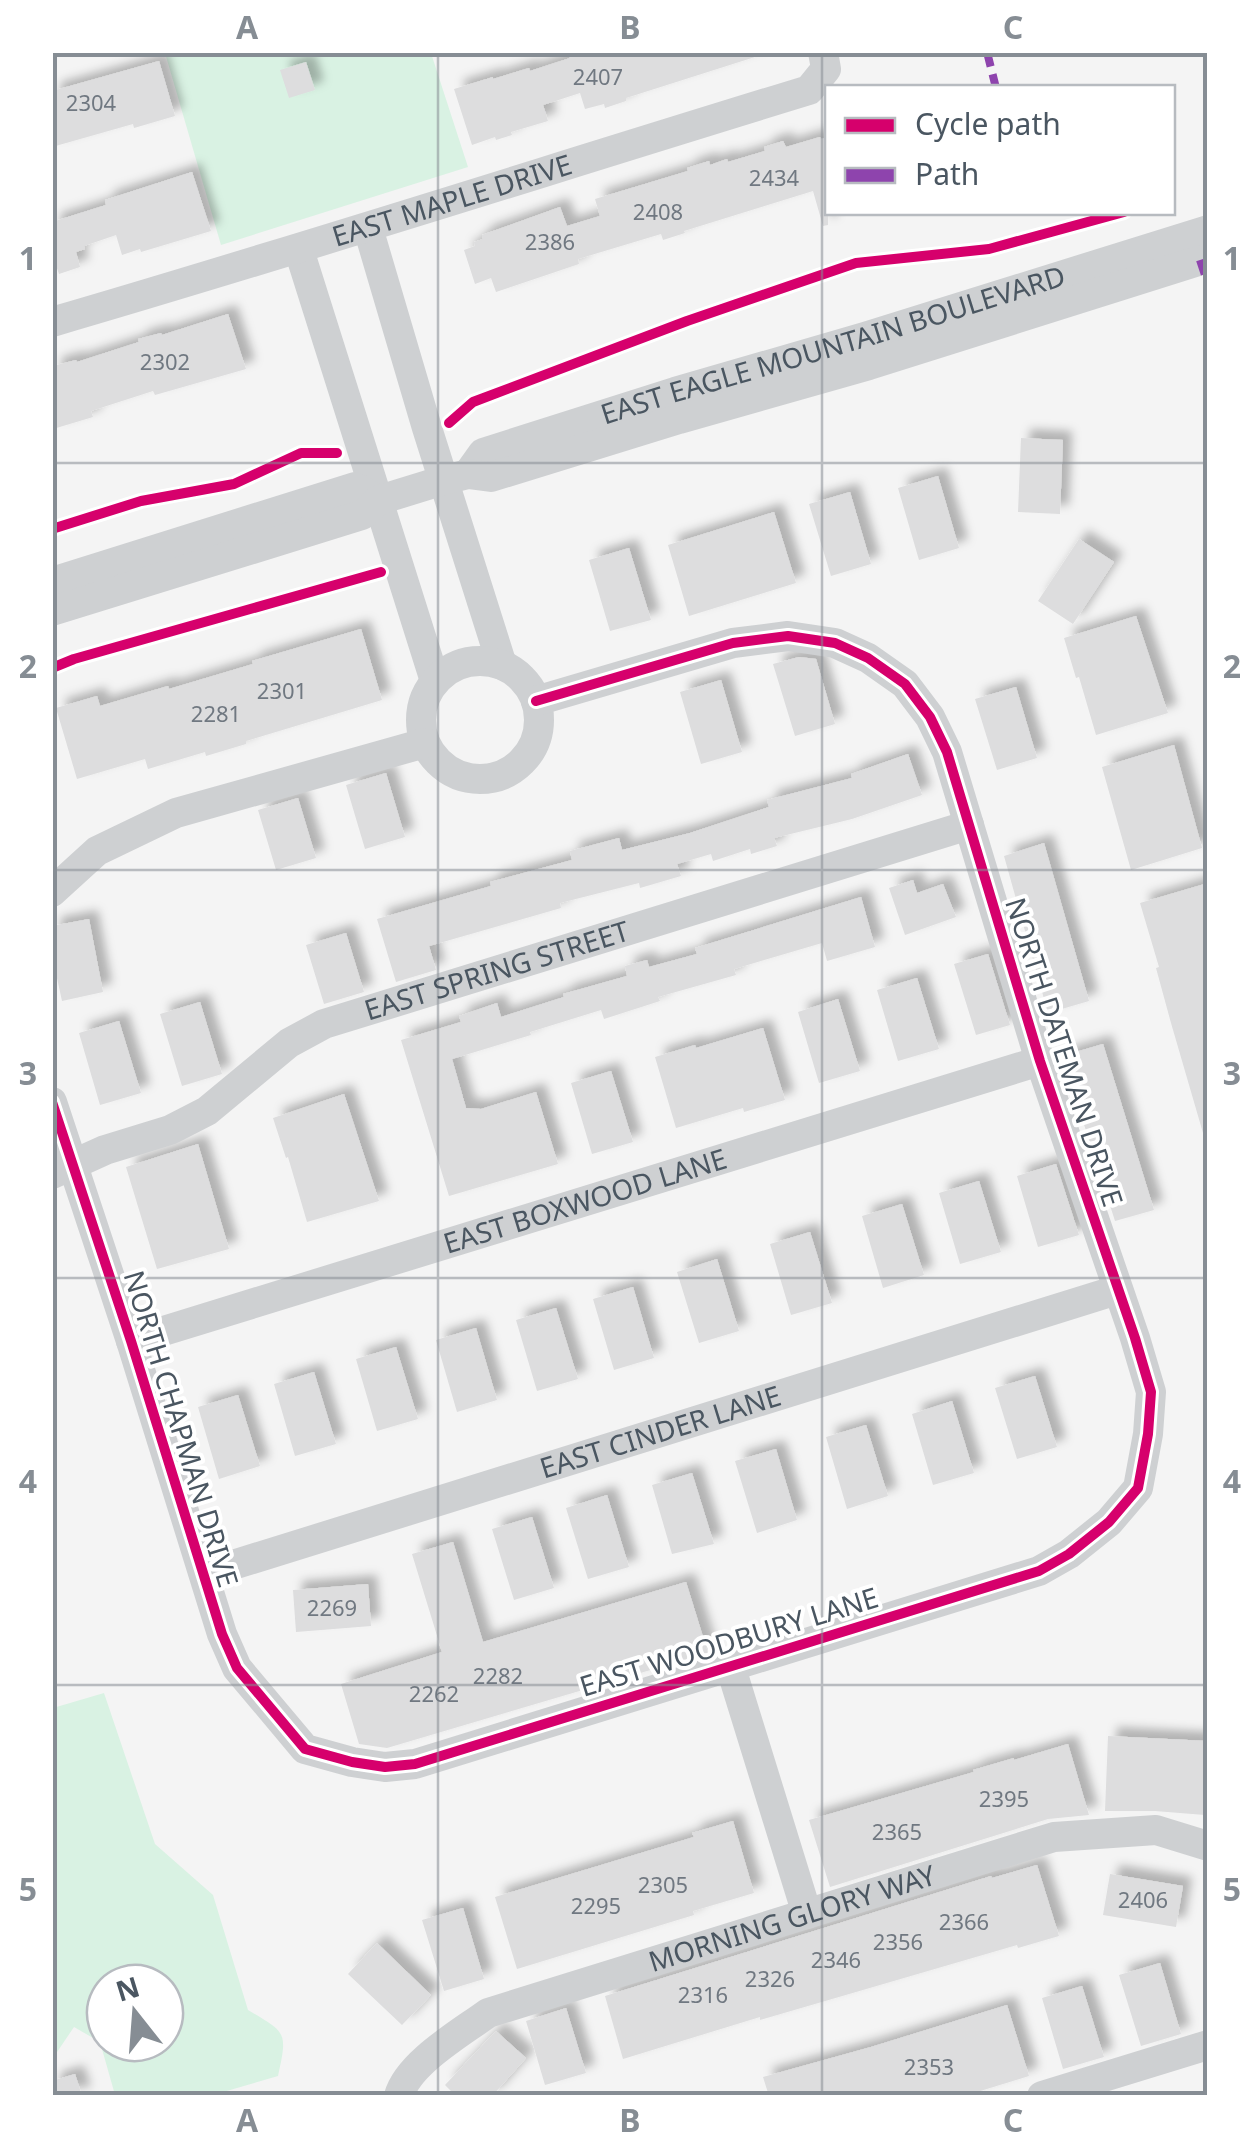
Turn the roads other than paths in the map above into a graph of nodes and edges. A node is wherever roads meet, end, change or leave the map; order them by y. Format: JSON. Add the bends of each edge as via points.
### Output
{"nodes":[{"id":1,"x":823,"y":52,"type":"edge"},
{"id":2,"x":368,"y":228,"type":"junction"},
{"id":3,"x":1208,"y":230,"type":"edge"},
{"id":4,"x":299,"y":250,"type":"junction"},
{"id":5,"x":1208,"y":258,"type":"edge"},
{"id":6,"x":52,"y":322,"type":"edge"},
{"id":7,"x":456,"y":477,"type":"junction"},
{"id":8,"x":379,"y":500,"type":"junction"},
{"id":9,"x":52,"y":582,"type":"edge"},
{"id":10,"x":52,"y":611,"type":"edge"},
{"id":11,"x":502,"y":665,"type":"junction"},
{"id":12,"x":436,"y":681,"type":"junction"},
{"id":13,"x":536,"y":702,"type":"junction"},
{"id":14,"x":425,"y":743,"type":"junction"},
{"id":15,"x":969,"y":825,"type":"junction"},
{"id":16,"x":52,"y":892,"type":"edge"},
{"id":17,"x":1040,"y":1061,"type":"junction"},
{"id":18,"x":52,"y":1102,"type":"edge"},
{"id":19,"x":62,"y":1169,"type":"edge"},
{"id":20,"x":1118,"y":1290,"type":"junction"},
{"id":21,"x":131,"y":1341,"type":"junction"},
{"id":22,"x":1138,"y":1488,"type":"joint"},
{"id":23,"x":204,"y":1574,"type":"junction"},
{"id":24,"x":730,"y":1665,"type":"junction"},
{"id":25,"x":305,"y":1749,"type":"joint"},
{"id":26,"x":1207,"y":1846,"type":"edge"},
{"id":27,"x":807,"y":1914,"type":"junction"},
{"id":28,"x":1208,"y":2046,"type":"edge"},
{"id":29,"x":401,"y":2090,"type":"edge"},
{"id":30,"x":1042,"y":2096,"type":"edge"}],
"edges":[{"from":1,"to":2,"type":"street","name":"EAST MAPLE DRIVE","via":[[826,69],[809,90]]},
{"from":2,"to":4,"type":"street","name":"EAST MAPLE DRIVE"},
{"from":2,"to":7,"type":"street"},
{"from":3,"to":7,"type":"street","name":"EAST EAGLE MOUNTAIN BOULEVARD","via":[[484,453]]},
{"from":4,"to":6,"type":"street","name":"EAST MAPLE DRIVE"},
{"from":4,"to":8,"type":"street"},
{"from":5,"to":7,"type":"street","name":"EAST EAGLE MOUNTAIN BOULEVARD","via":[[491,477]]},
{"from":7,"to":8,"type":"street","name":"EAST EAGLE MOUNTAIN BOULEVARD"},
{"from":7,"to":11,"type":"street"},
{"from":8,"to":9,"type":"street","name":"EAST EAGLE MOUNTAIN BOULEVARD","via":[[355,487]]},
{"from":8,"to":10,"type":"street","name":"EAST EAGLE MOUNTAIN BOULEVARD","via":[[362,516]]},
{"from":8,"to":12,"type":"street"},
{"from":11,"to":12,"type":"street","via":[[466,663]]},
{"from":11,"to":13,"type":"street"},
{"from":12,"to":14,"type":"street","via":[[421,710]]},
{"from":13,"to":14,"type":"street","via":[[536,742],[510,772],[491,779],[452,773]]},
{"from":13,"to":15,"type":"street","name":"NORTH DATEMAN DRIVE","via":[[733,643],[788,636],[835,643],[905,684],[930,716]]},
{"from":14,"to":16,"type":"street","via":[[176,813],[97,850]]},
{"from":15,"to":17,"type":"street","name":"NORTH DATEMAN DRIVE"},
{"from":15,"to":19,"type":"street","name":"EAST SPRING STREET","via":[[324,1024],[289,1042],[206,1111]]},
{"from":17,"to":20,"type":"street","name":"NORTH DATEMAN DRIVE"},
{"from":17,"to":21,"type":"street","name":"EAST BOXWOOD LANE"},
{"from":18,"to":19,"type":"street","name":"NORTH CHAPMAN DRIVE"},
{"from":19,"to":21,"type":"street","name":"NORTH CHAPMAN DRIVE"},
{"from":20,"to":22,"type":"street","name":"NORTH DATEMAN DRIVE","via":[[1151,1392]]},
{"from":20,"to":23,"type":"street","name":"EAST CINDER LANE"},
{"from":21,"to":23,"type":"street","name":"NORTH CHAPMAN DRIVE"},
{"from":22,"to":24,"type":"street","name":"EAST WOODBURY LANE","via":[[1109,1522],[1039,1571]]},
{"from":23,"to":25,"type":"street","name":"NORTH CHAPMAN DRIVE","via":[[237,1668]]},
{"from":24,"to":25,"type":"street","name":"EAST WOODBURY LANE","via":[[415,1764],[385,1767]]},
{"from":24,"to":27,"type":"street"},
{"from":26,"to":27,"type":"street","name":"MORNING GLORY WAY","via":[[1156,1830],[1054,1837]]},
{"from":27,"to":29,"type":"street","name":"MORNING GLORY WAY","via":[[488,2014],[426,2060]]},
{"from":28,"to":30,"type":"street"}]}
